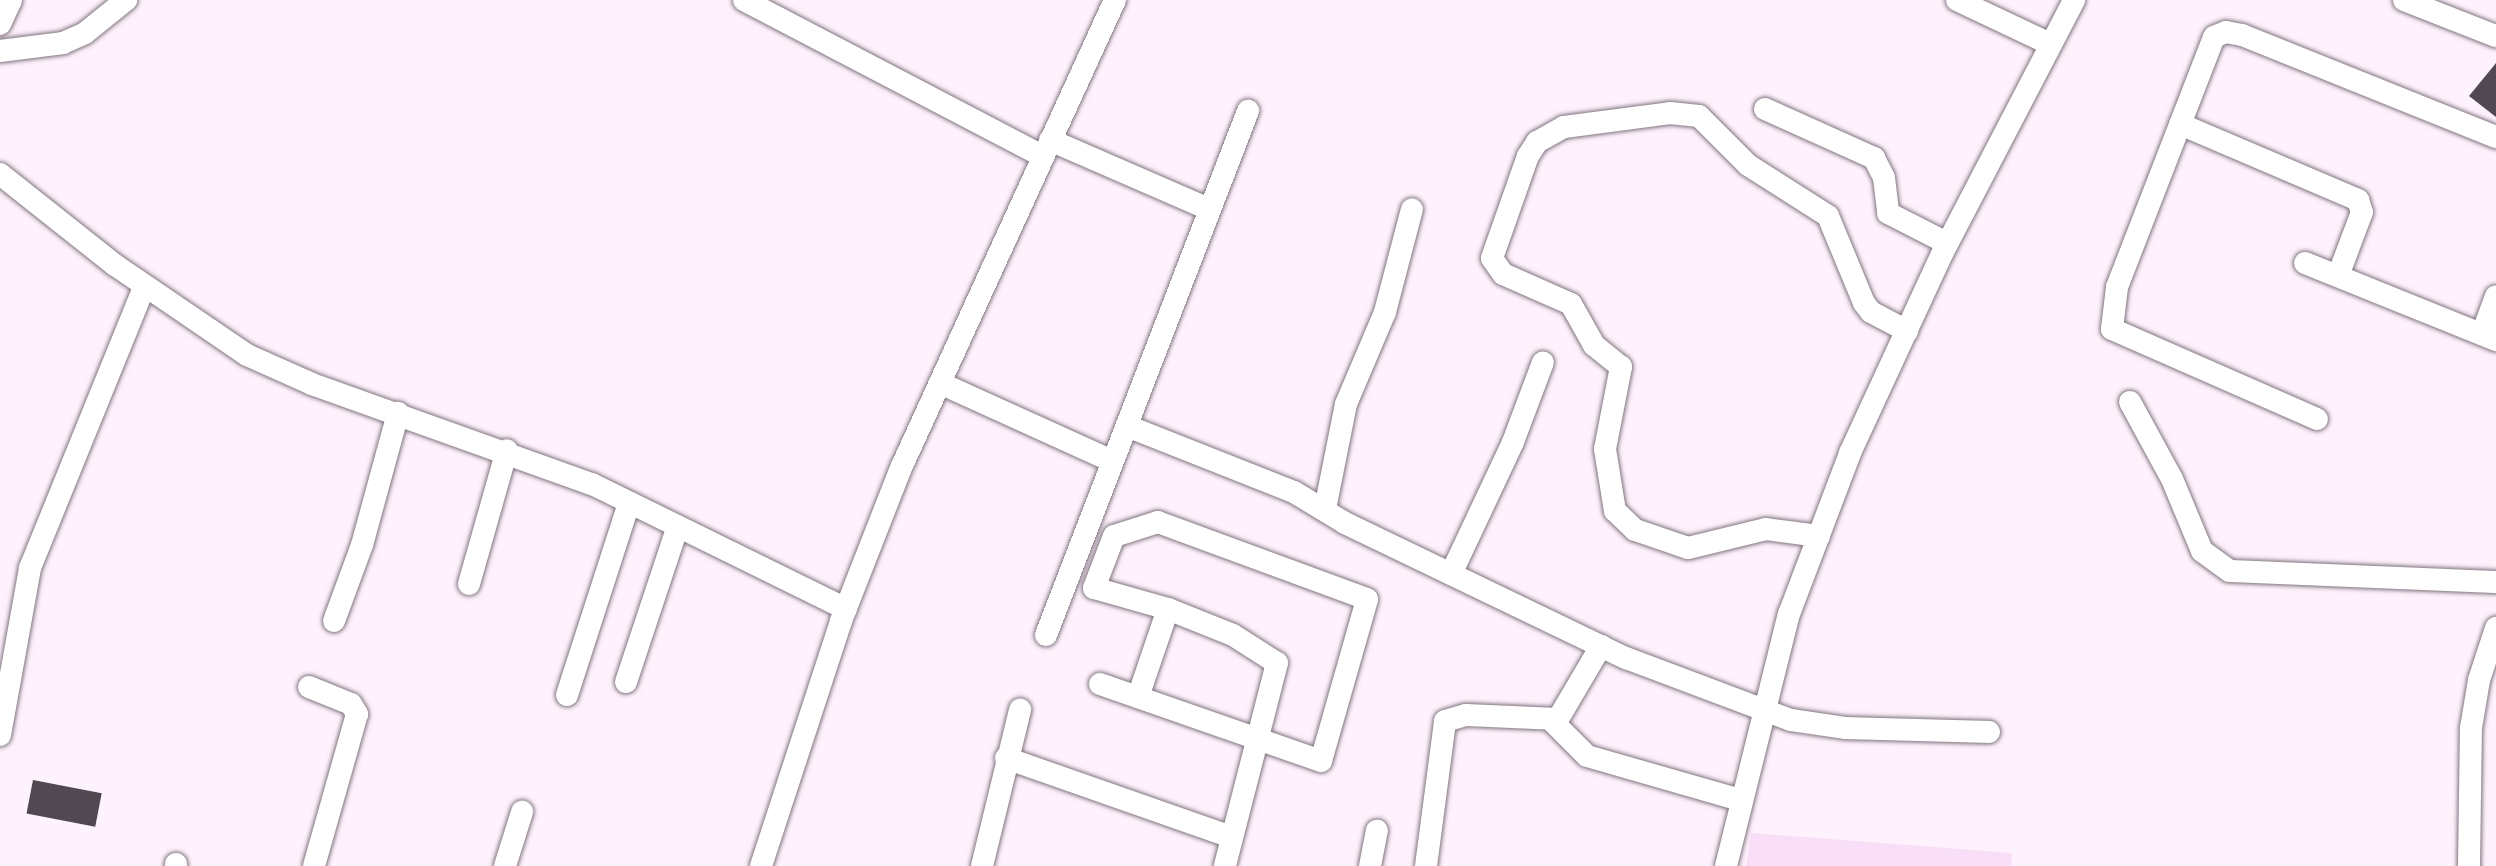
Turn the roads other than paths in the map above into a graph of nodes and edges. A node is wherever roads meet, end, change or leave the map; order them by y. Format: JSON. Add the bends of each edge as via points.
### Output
{"nodes":[{"id":1,"x":126,"y":0,"type":"edge"},
{"id":2,"x":744,"y":0,"type":"edge"},
{"id":3,"x":1115,"y":0,"type":"edge"},
{"id":4,"x":1957,"y":0,"type":"edge"},
{"id":5,"x":2074,"y":0,"type":"edge"},
{"id":6,"x":2404,"y":0,"type":"edge"},
{"id":7,"x":2496,"y":36,"type":"edge"},
{"id":8,"x":2050,"y":44,"type":"junction"},
{"id":9,"x":0,"y":51,"type":"edge"},
{"id":10,"x":1765,"y":109,"type":"dead end"},
{"id":11,"x":1248,"y":111,"type":"dead end"},
{"id":12,"x":2180,"y":124,"type":"junction"},
{"id":13,"x":2496,"y":137,"type":"edge"},
{"id":14,"x":1046,"y":148,"type":"junction"},
{"id":15,"x":0,"y":174,"type":"edge"},
{"id":16,"x":1209,"y":209,"type":"junction"},
{"id":17,"x":1412,"y":209,"type":"dead end"},
{"id":18,"x":1947,"y":243,"type":"junction"},
{"id":19,"x":2305,"y":263,"type":"dead end"},
{"id":20,"x":2338,"y":276,"type":"junction"},
{"id":21,"x":144,"y":287,"type":"junction"},
{"id":22,"x":2496,"y":296,"type":"edge"},
{"id":23,"x":1907,"y":331,"type":"junction"},
{"id":24,"x":2489,"y":337,"type":"edge"},
{"id":25,"x":1543,"y":362,"type":"dead end"},
{"id":26,"x":940,"y":383,"type":"junction"},
{"id":27,"x":2130,"y":402,"type":"dead end"},
{"id":28,"x":398,"y":413,"type":"junction"},
{"id":29,"x":2317,"y":419,"type":"dead end"},
{"id":30,"x":1127,"y":426,"type":"junction"},
{"id":31,"x":507,"y":450,"type":"junction"},
{"id":32,"x":1112,"y":461,"type":"junction"},
{"id":33,"x":629,"y":503,"type":"junction"},
{"id":34,"x":1325,"y":509,"type":"junction"},
{"id":35,"x":678,"y":526,"type":"junction"},
{"id":36,"x":1819,"y":536,"type":"junction"},
{"id":37,"x":1451,"y":574,"type":"junction"},
{"id":38,"x":2496,"y":582,"type":"edge"},
{"id":39,"x":469,"y":584,"type":"dead end"},
{"id":40,"x":846,"y":609,"type":"junction"},
{"id":41,"x":1168,"y":609,"type":"junction"},
{"id":42,"x":334,"y":621,"type":"dead end"},
{"id":43,"x":2496,"y":628,"type":"edge"},
{"id":44,"x":1046,"y":635,"type":"dead end"},
{"id":45,"x":1601,"y":646,"type":"junction"},
{"id":46,"x":626,"y":682,"type":"dead end"},
{"id":47,"x":1100,"y":684,"type":"dead end"},
{"id":48,"x":309,"y":687,"type":"dead end"},
{"id":49,"x":567,"y":695,"type":"dead end"},
{"id":50,"x":1138,"y":697,"type":"junction"},
{"id":51,"x":1763,"y":709,"type":"junction"},
{"id":52,"x":1020,"y":710,"type":"dead end"},
{"id":53,"x":1552,"y":721,"type":"junction"},
{"id":54,"x":1989,"y":732,"type":"dead end"},
{"id":55,"x":0,"y":735,"type":"edge"},
{"id":56,"x":1259,"y":740,"type":"junction"},
{"id":57,"x":1006,"y":758,"type":"junction"},
{"id":58,"x":1740,"y":800,"type":"junction"},
{"id":59,"x":522,"y":812,"type":"dead end"},
{"id":60,"x":1377,"y":831,"type":"dead end"},
{"id":61,"x":1231,"y":837,"type":"junction"},
{"id":62,"x":314,"y":866,"type":"edge"},
{"id":63,"x":505,"y":866,"type":"edge"},
{"id":64,"x":761,"y":866,"type":"edge"},
{"id":65,"x":982,"y":866,"type":"edge"},
{"id":66,"x":1225,"y":866,"type":"edge"},
{"id":67,"x":1370,"y":866,"type":"edge"},
{"id":68,"x":1426,"y":866,"type":"edge"},
{"id":69,"x":1726,"y":866,"type":"edge"},
{"id":70,"x":2469,"y":866,"type":"edge"}],
"edges":[{"from":1,"to":9,"type":"street","via":[[85,33],[63,43]]},
{"from":2,"to":14,"type":"street"},
{"from":3,"to":14,"type":"street"},
{"from":4,"to":8,"type":"street"},
{"from":5,"to":8,"type":"street"},
{"from":6,"to":7,"type":"street"},
{"from":8,"to":18,"type":"street"},
{"from":10,"to":18,"type":"street","via":[[1874,158],[1884,178],[1888,213]]},
{"from":11,"to":16,"type":"street"},
{"from":12,"to":13,"type":"street","via":[[2214,37],[2226,32]]},
{"from":12,"to":20,"type":"street","via":[[2358,200],[2362,212]]},
{"from":12,"to":29,"type":"street","via":[[2117,287],[2112,329]]},
{"from":14,"to":16,"type":"street"},
{"from":14,"to":26,"type":"street"},
{"from":15,"to":21,"type":"street"},
{"from":16,"to":30,"type":"street"},
{"from":17,"to":34,"type":"street","via":[[1385,312],[1346,404]]},
{"from":18,"to":23,"type":"street"},
{"from":19,"to":20,"type":"street"},
{"from":20,"to":24,"type":"street"},
{"from":21,"to":28,"type":"street","via":[[247,355]]},
{"from":21,"to":55,"type":"street","via":[[33,560]]},
{"from":22,"to":24,"type":"street"},
{"from":23,"to":36,"type":"street"},
{"from":23,"to":36,"type":"street","via":[[1864,303],[1828,216],[1748,165],[1699,116],[1670,113],[1564,127],[1537,142],[1528,156],[1492,258],[1503,274],[1571,304],[1594,345],[1621,367],[1605,449],[1615,511],[1635,530],[1688,548],[1766,529]]},
{"from":25,"to":37,"type":"street","via":[[1513,442]]},
{"from":26,"to":32,"type":"street"},
{"from":26,"to":40,"type":"street"},
{"from":27,"to":38,"type":"street","via":[[2172,479],[2202,551],[2220,567]]},
{"from":28,"to":31,"type":"street"},
{"from":28,"to":42,"type":"street","via":[[362,545]]},
{"from":30,"to":32,"type":"street"},
{"from":30,"to":34,"type":"street"},
{"from":31,"to":33,"type":"street"},
{"from":31,"to":39,"type":"street"},
{"from":32,"to":44,"type":"street"},
{"from":33,"to":35,"type":"street"},
{"from":33,"to":49,"type":"street"},
{"from":34,"to":37,"type":"street"},
{"from":35,"to":40,"type":"street"},
{"from":35,"to":46,"type":"street"},
{"from":36,"to":51,"type":"street","via":[[1789,614]]},
{"from":37,"to":45,"type":"street"},
{"from":40,"to":64,"type":"street"},
{"from":41,"to":50,"type":"street"},
{"from":41,"to":56,"type":"street","via":[[1275,658],[1278,667]]},
{"from":41,"to":56,"type":"street","via":[[1094,588],[1114,536],[1158,522],[1367,599],[1321,761]]},
{"from":43,"to":70,"type":"street","via":[[2471,728]]},
{"from":45,"to":51,"type":"street"},
{"from":45,"to":53,"type":"street","via":[[1563,714]]},
{"from":47,"to":50,"type":"street"},
{"from":48,"to":62,"type":"street","via":[[351,704],[357,714]]},
{"from":50,"to":56,"type":"street"},
{"from":51,"to":54,"type":"street","via":[[1821,726]]},
{"from":51,"to":58,"type":"street"},
{"from":52,"to":57,"type":"street"},
{"from":53,"to":58,"type":"street","via":[[1587,756]]},
{"from":53,"to":68,"type":"street","via":[[1466,715],[1445,721]]},
{"from":56,"to":61,"type":"street"},
{"from":57,"to":61,"type":"street"},
{"from":57,"to":65,"type":"street"},
{"from":58,"to":69,"type":"street"},
{"from":59,"to":63,"type":"street"},
{"from":60,"to":67,"type":"street"},
{"from":61,"to":66,"type":"street"}]}
